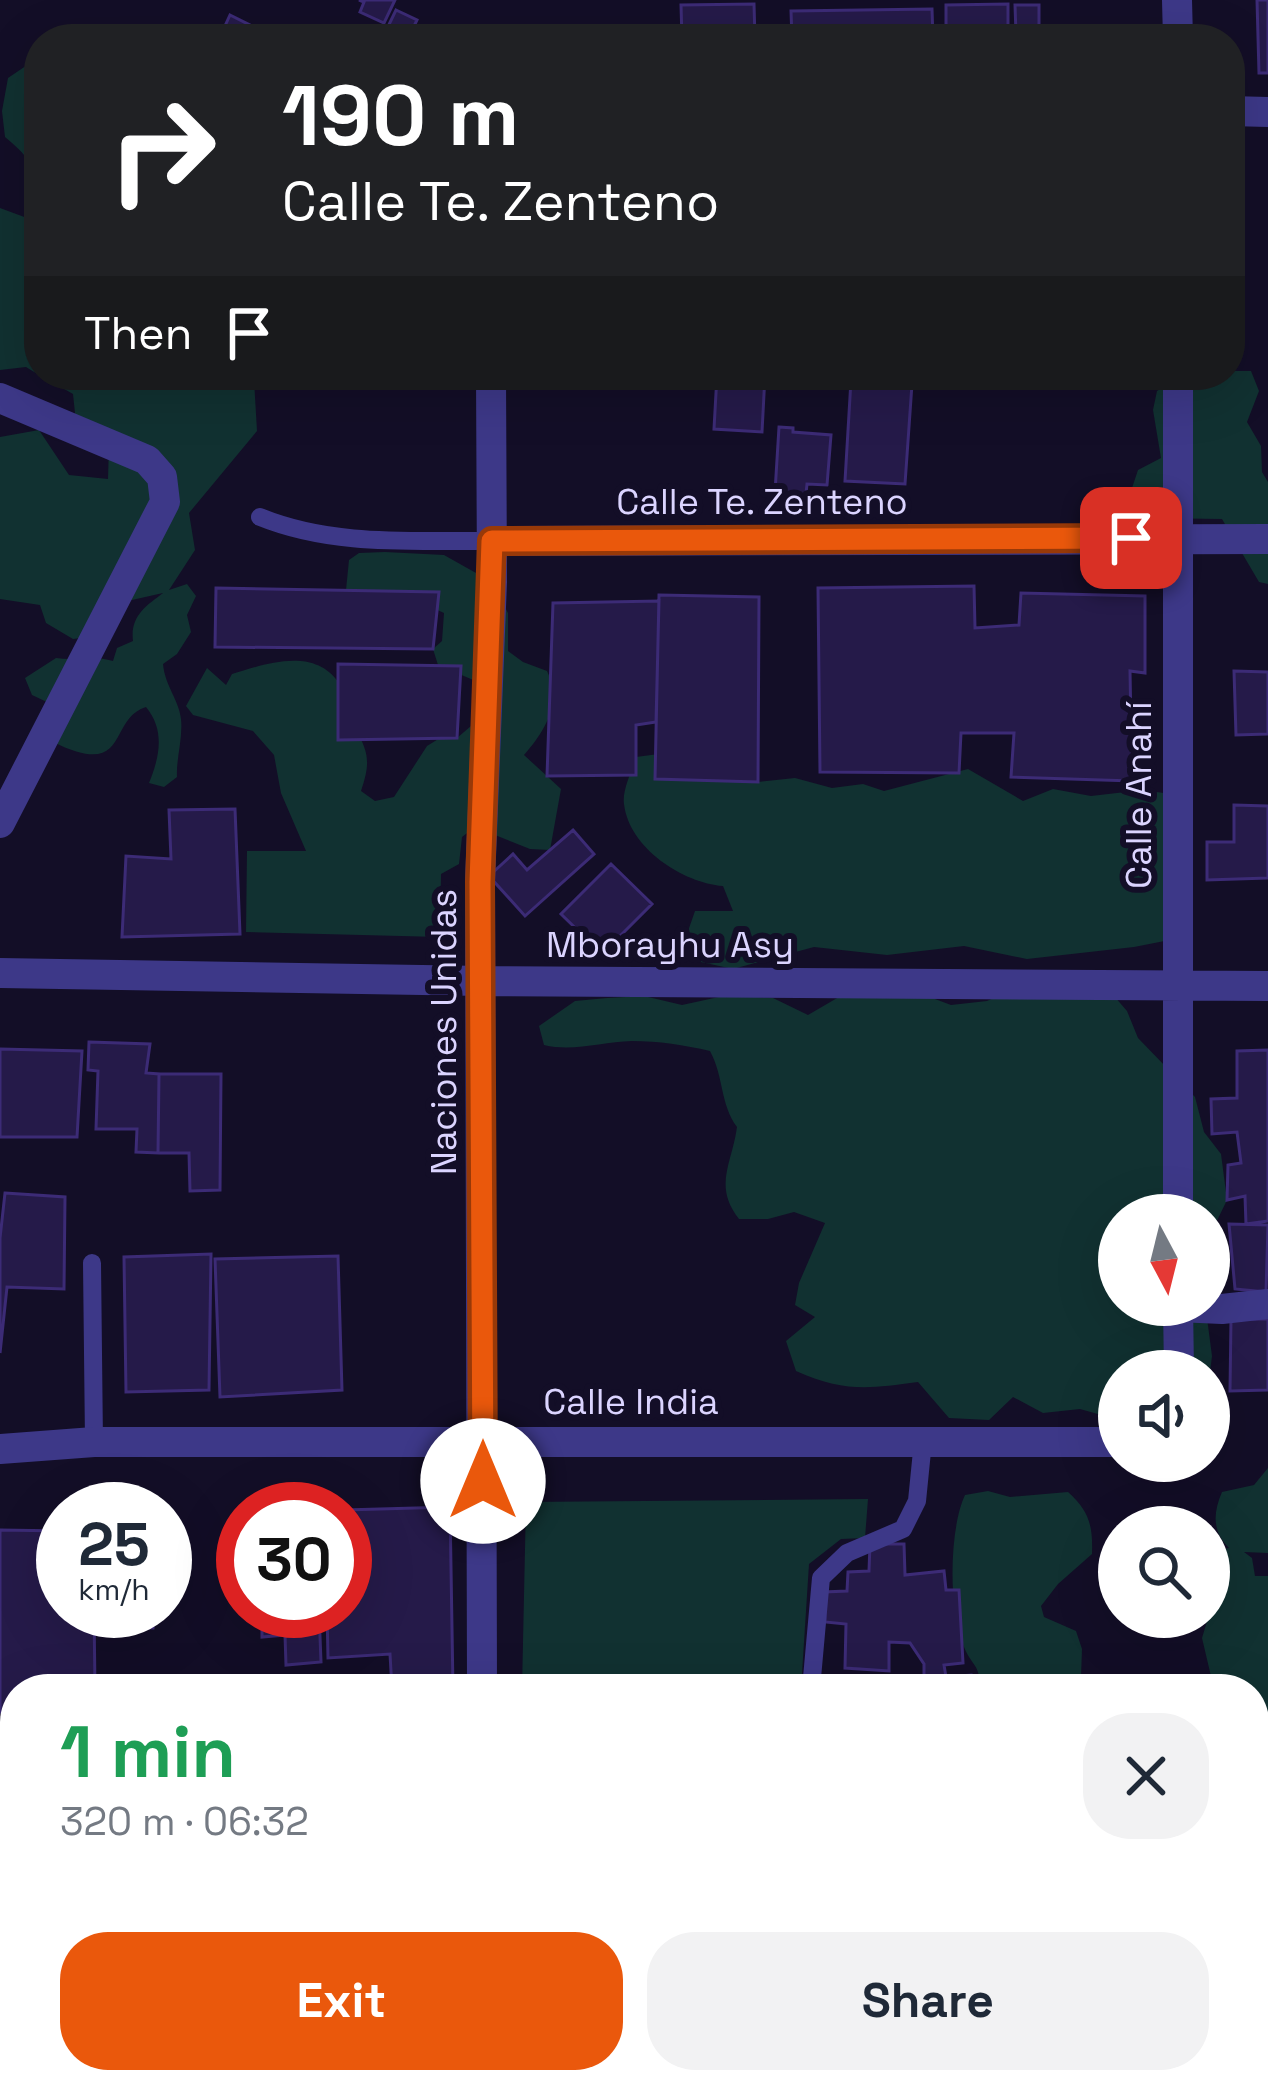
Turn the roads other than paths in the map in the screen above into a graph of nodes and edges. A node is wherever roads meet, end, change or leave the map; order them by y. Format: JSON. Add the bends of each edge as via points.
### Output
{"nodes":[{"id":1,"x":491,"y":390,"type":"edge"},
{"id":2,"x":1178,"y":390,"type":"edge"},
{"id":3,"x":0,"y":398,"type":"edge"},
{"id":4,"x":260,"y":517,"type":"dead end"},
{"id":5,"x":1177,"y":538,"type":"junction"},
{"id":6,"x":1268,"y":539,"type":"edge"},
{"id":7,"x":492,"y":541,"type":"junction"},
{"id":8,"x":0,"y":823,"type":"edge"},
{"id":9,"x":0,"y":973,"type":"edge"},
{"id":10,"x":483,"y":981,"type":"junction"},
{"id":11,"x":1268,"y":986,"type":"edge"},
{"id":12,"x":1178,"y":987,"type":"junction"},
{"id":13,"x":1178,"y":1194,"type":"edge"},
{"id":14,"x":92,"y":1263,"type":"dead end"},
{"id":15,"x":1268,"y":1304,"type":"edge"},
{"id":16,"x":1230,"y":1308,"type":"edge"},
{"id":17,"x":483,"y":1440,"type":"junction"},
{"id":18,"x":923,"y":1441,"type":"junction"},
{"id":19,"x":94,"y":1442,"type":"junction"},
{"id":20,"x":1098,"y":1442,"type":"edge"},
{"id":21,"x":0,"y":1449,"type":"edge"},
{"id":22,"x":482,"y":1674,"type":"edge"},
{"id":23,"x":812,"y":1674,"type":"edge"}],
"edges":[{"from":1,"to":7,"type":"street","name":"Naciones Unidas"},
{"from":2,"to":5,"type":"street","name":"Calle Anahí"},
{"from":3,"to":8,"type":"street","via":[[147,460],[162,477],[165,502]]},
{"from":4,"to":7,"type":"lane","name":"Calle Te. Zenteno","via":[[340,539]]},
{"from":5,"to":6,"type":"street","name":"Calle Te. Zenteno"},
{"from":5,"to":7,"type":"street","name":"Calle Te. Zenteno"},
{"from":5,"to":12,"type":"street","name":"Calle Anahí"},
{"from":7,"to":10,"type":"street","name":"Naciones Unidas"},
{"from":9,"to":10,"type":"street","name":"Mborayhu Asy"},
{"from":10,"to":12,"type":"street","name":"Mborayhu Asy"},
{"from":10,"to":17,"type":"street","name":"Naciones Unidas"},
{"from":11,"to":12,"type":"street","name":"Mborayhu Asy"},
{"from":12,"to":13,"type":"street","name":"Calle Anahí"},
{"from":14,"to":19,"type":"lane"},
{"from":15,"to":16,"type":"street"},
{"from":17,"to":18,"type":"street","name":"Calle India"},
{"from":17,"to":19,"type":"street","name":"Calle India"},
{"from":17,"to":22,"type":"street","name":"Naciones Unidas"},
{"from":18,"to":20,"type":"street","name":"Calle India"},
{"from":18,"to":23,"type":"lane","via":[[917,1501],[903,1529],[847,1553],[821,1578]]},
{"from":19,"to":21,"type":"street","name":"Calle India"}]}
